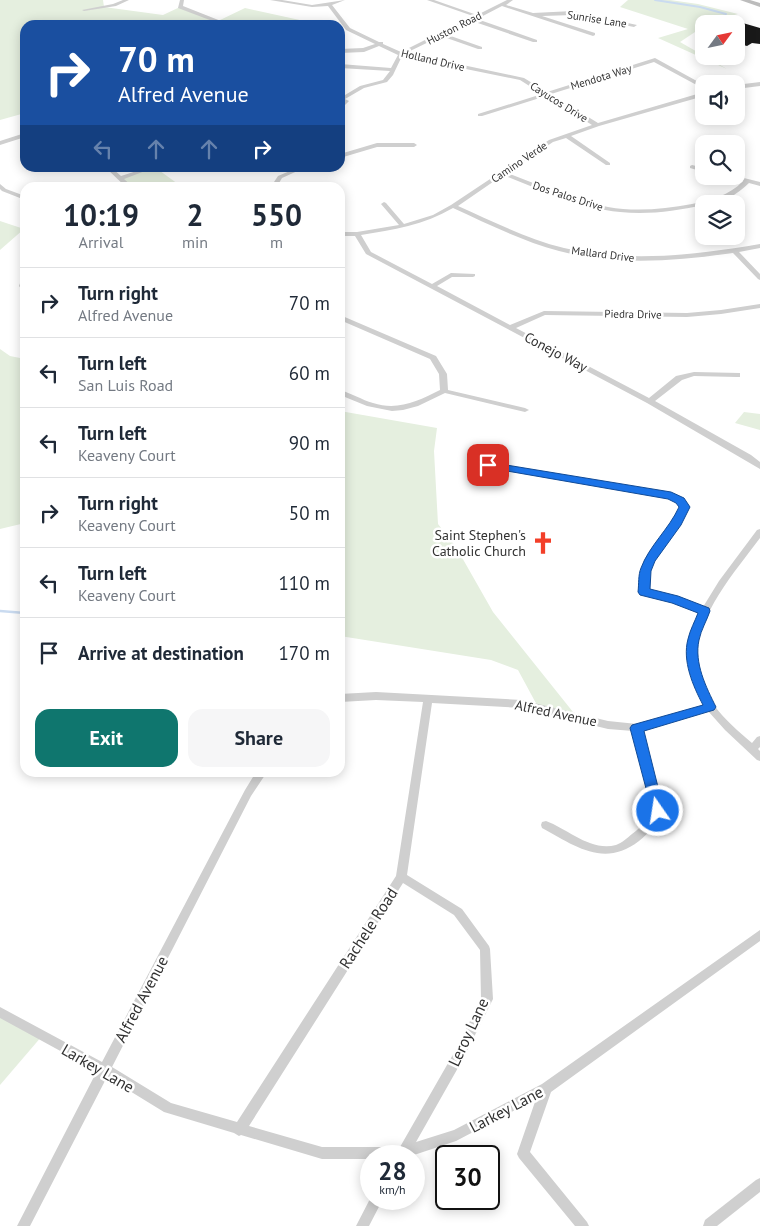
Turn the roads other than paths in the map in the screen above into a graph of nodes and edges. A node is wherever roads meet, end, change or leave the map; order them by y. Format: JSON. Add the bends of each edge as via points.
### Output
{"nodes":[{"id":1,"x":127,"y":0,"type":"edge"},
{"id":2,"x":182,"y":0,"type":"edge"},
{"id":3,"x":272,"y":0,"type":"edge"},
{"id":4,"x":343,"y":0,"type":"edge"},
{"id":5,"x":430,"y":0,"type":"edge"},
{"id":6,"x":511,"y":0,"type":"edge"},
{"id":7,"x":743,"y":0,"type":"edge"},
{"id":8,"x":329,"y":4,"type":"junction"},
{"id":9,"x":502,"y":5,"type":"junction"},
{"id":10,"x":760,"y":5,"type":"edge"},
{"id":11,"x":84,"y":10,"type":"dead end"},
{"id":12,"x":531,"y":15,"type":"junction"},
{"id":13,"x":475,"y":18,"type":"junction"},
{"id":14,"x":215,"y":20,"type":"edge"},
{"id":15,"x":341,"y":20,"type":"edge"},
{"id":16,"x":345,"y":25,"type":"edge"},
{"id":17,"x":562,"y":25,"type":"joint"},
{"id":18,"x":634,"y":25,"type":"dead end"},
{"id":19,"x":348,"y":29,"type":"junction"},
{"id":20,"x":345,"y":30,"type":"edge"},
{"id":21,"x":592,"y":34,"type":"dead end"},
{"id":22,"x":442,"y":35,"type":"junction"},
{"id":23,"x":535,"y":42,"type":"dead end"},
{"id":24,"x":381,"y":43,"type":"junction"},
{"id":25,"x":480,"y":48,"type":"dead end"},
{"id":26,"x":345,"y":51,"type":"edge"},
{"id":27,"x":402,"y":54,"type":"junction"},
{"id":28,"x":345,"y":68,"type":"edge"},
{"id":29,"x":393,"y":71,"type":"junction"},
{"id":30,"x":522,"y":79,"type":"joint"},
{"id":31,"x":695,"y":81,"type":"edge"},
{"id":32,"x":760,"y":84,"type":"edge"},
{"id":33,"x":745,"y":86,"type":"edge"},
{"id":34,"x":547,"y":94,"type":"junction"},
{"id":35,"x":345,"y":96,"type":"edge"},
{"id":36,"x":695,"y":97,"type":"edge"},
{"id":37,"x":480,"y":115,"type":"dead end"},
{"id":38,"x":597,"y":125,"type":"junction"},
{"id":39,"x":566,"y":135,"type":"junction"},
{"id":40,"x":20,"y":137,"type":"edge"},
{"id":41,"x":0,"y":143,"type":"edge"},
{"id":42,"x":414,"y":145,"type":"dead end"},
{"id":43,"x":345,"y":155,"type":"edge"},
{"id":44,"x":608,"y":164,"type":"dead end"},
{"id":45,"x":692,"y":166,"type":"dead end"},
{"id":46,"x":695,"y":167,"type":"edge"},
{"id":47,"x":113,"y":172,"type":"edge"},
{"id":48,"x":138,"y":172,"type":"edge"},
{"id":49,"x":292,"y":172,"type":"edge"},
{"id":50,"x":502,"y":173,"type":"junction"},
{"id":51,"x":120,"y":178,"type":"junction"},
{"id":52,"x":747,"y":181,"type":"joint"},
{"id":53,"x":124,"y":182,"type":"edge"},
{"id":54,"x":277,"y":182,"type":"edge"},
{"id":55,"x":760,"y":184,"type":"edge"},
{"id":56,"x":0,"y":186,"type":"edge"},
{"id":57,"x":20,"y":196,"type":"edge"},
{"id":58,"x":384,"y":204,"type":"dead end"},
{"id":59,"x":454,"y":206,"type":"junction"},
{"id":60,"x":404,"y":226,"type":"junction"},
{"id":61,"x":345,"y":234,"type":"edge"},
{"id":62,"x":357,"y":234,"type":"junction"},
{"id":63,"x":760,"y":246,"type":"edge"},
{"id":64,"x":735,"y":251,"type":"junction"},
{"id":65,"x":473,"y":275,"type":"dead end"},
{"id":66,"x":760,"y":278,"type":"edge"},
{"id":67,"x":430,"y":287,"type":"junction"},
{"id":68,"x":760,"y":306,"type":"edge"},
{"id":69,"x":345,"y":320,"type":"edge"},
{"id":70,"x":509,"y":328,"type":"junction"},
{"id":71,"x":737,"y":375,"type":"dead end"},
{"id":72,"x":444,"y":391,"type":"junction"},
{"id":73,"x":345,"y":394,"type":"edge"},
{"id":74,"x":650,"y":401,"type":"junction"},
{"id":75,"x":525,"y":410,"type":"dead end"},
{"id":76,"x":488,"y":465,"type":"dead end"},
{"id":77,"x":760,"y":466,"type":"edge"},
{"id":78,"x":760,"y":532,"type":"edge"},
{"id":79,"x":705,"y":611,"type":"junction"},
{"id":80,"x":345,"y":698,"type":"edge"},
{"id":81,"x":428,"y":699,"type":"junction"},
{"id":82,"x":710,"y":707,"type":"junction"},
{"id":83,"x":637,"y":728,"type":"junction"},
{"id":84,"x":760,"y":740,"type":"edge"},
{"id":85,"x":752,"y":749,"type":"junction"},
{"id":86,"x":760,"y":757,"type":"edge"},
{"id":87,"x":259,"y":777,"type":"edge"},
{"id":88,"x":546,"y":825,"type":"dead end"},
{"id":89,"x":401,"y":877,"type":"junction"},
{"id":90,"x":760,"y":935,"type":"edge"},
{"id":91,"x":0,"y":1012,"type":"edge"},
{"id":92,"x":104,"y":1069,"type":"junction"},
{"id":93,"x":546,"y":1088,"type":"junction"},
{"id":94,"x":239,"y":1130,"type":"junction"},
{"id":95,"x":408,"y":1145,"type":"edge"},
{"id":96,"x":425,"y":1146,"type":"edge"},
{"id":97,"x":360,"y":1154,"type":"edge"},
{"id":98,"x":760,"y":1184,"type":"edge"},
{"id":99,"x":371,"y":1210,"type":"edge"},
{"id":100,"x":23,"y":1226,"type":"edge"},
{"id":101,"x":362,"y":1226,"type":"edge"},
{"id":102,"x":583,"y":1226,"type":"edge"},
{"id":103,"x":709,"y":1226,"type":"edge"}],
"edges":[{"from":1,"to":11,"type":"street"},
{"from":2,"to":14,"type":"street","via":[[180,7]]},
{"from":3,"to":8,"type":"street","via":[[312,6]]},
{"from":4,"to":8,"type":"street"},
{"from":5,"to":13,"type":"street"},
{"from":6,"to":9,"type":"street","name":"Huston Road"},
{"from":7,"to":10,"type":"main road"},
{"from":8,"to":15,"type":"street","name":"Holland Drive"},
{"from":9,"to":12,"type":"street"},
{"from":9,"to":13,"type":"street","name":"Huston Road"},
{"from":12,"to":17,"type":"street"},
{"from":12,"to":18,"type":"street","name":"Sunrise Lane","via":[[573,13]]},
{"from":13,"to":22,"type":"street","name":"Huston Road"},
{"from":13,"to":23,"type":"street"},
{"from":16,"to":19,"type":"street","name":"Holland Drive"},
{"from":17,"to":21,"type":"street"},
{"from":19,"to":20,"type":"street"},
{"from":19,"to":24,"type":"street","name":"Holland Drive"},
{"from":22,"to":25,"type":"street"},
{"from":22,"to":27,"type":"street","name":"Huston Road"},
{"from":24,"to":26,"type":"street","via":[[364,50]]},
{"from":24,"to":27,"type":"street","name":"Holland Drive"},
{"from":27,"to":29,"type":"street","via":[[394,61]]},
{"from":27,"to":30,"type":"street","name":"Holland Drive"},
{"from":28,"to":29,"type":"street"},
{"from":29,"to":35,"type":"street","via":[[384,82],[366,86]]},
{"from":30,"to":34,"type":"street","name":"Cayucos Drive"},
{"from":31,"to":34,"type":"street","name":"Mendota Way","via":[[655,60]]},
{"from":32,"to":33,"type":"street"},
{"from":34,"to":37,"type":"street"},
{"from":34,"to":38,"type":"street","name":"Cayucos Drive"},
{"from":36,"to":38,"type":"street","name":"Camino Verde"},
{"from":38,"to":39,"type":"street","name":"Camino Verde"},
{"from":39,"to":44,"type":"street"},
{"from":39,"to":50,"type":"street","name":"Camino Verde"},
{"from":40,"to":41,"type":"street"},
{"from":42,"to":43,"type":"street","via":[[377,145]]},
{"from":45,"to":46,"type":"street"},
{"from":47,"to":51,"type":"street"},
{"from":48,"to":51,"type":"street"},
{"from":49,"to":54,"type":"street"},
{"from":50,"to":52,"type":"street","name":"Dos Palos Drive","via":[[580,202],[628,211],[656,211],[719,200],[738,191]]},
{"from":50,"to":59,"type":"street","name":"Camino Verde"},
{"from":51,"to":53,"type":"street"},
{"from":52,"to":55,"type":"street"},
{"from":56,"to":57,"type":"street"},
{"from":58,"to":60,"type":"street"},
{"from":59,"to":60,"type":"street","name":"Camino Verde"},
{"from":59,"to":64,"type":"street","name":"Mallard Drive","via":[[535,241],[574,252],[653,259]]},
{"from":60,"to":62,"type":"street","name":"Camino Verde"},
{"from":61,"to":62,"type":"street","name":"Camino Verde"},
{"from":62,"to":67,"type":"street","name":"Conejo Way","via":[[368,253]]},
{"from":63,"to":64,"type":"street","name":"Mallard Drive"},
{"from":64,"to":66,"type":"street"},
{"from":65,"to":67,"type":"street","via":[[451,275]]},
{"from":67,"to":70,"type":"street","name":"Conejo Way"},
{"from":68,"to":70,"type":"street","name":"Piedra Drive","via":[[687,315],[544,313]]},
{"from":69,"to":72,"type":"street","via":[[433,358],[443,374]]},
{"from":70,"to":74,"type":"street","name":"Conejo Way"},
{"from":71,"to":74,"type":"street","via":[[694,374],[679,378]]},
{"from":72,"to":73,"type":"street","via":[[423,403],[389,410]]},
{"from":72,"to":75,"type":"street"},
{"from":74,"to":77,"type":"street","name":"Conejo Way"},
{"from":76,"to":79,"type":"street","via":[[680,500],[684,507],[678,523],[645,571],[644,592]]},
{"from":78,"to":79,"type":"street"},
{"from":79,"to":82,"type":"street","via":[[693,641],[694,666],[699,686]]},
{"from":80,"to":81,"type":"street","name":"Alfred Avenue"},
{"from":81,"to":83,"type":"street","name":"Alfred Avenue","via":[[522,704],[608,725]]},
{"from":81,"to":89,"type":"street","name":"Rachele Road"},
{"from":82,"to":83,"type":"street","name":"Alfred Avenue"},
{"from":82,"to":85,"type":"street"},
{"from":83,"to":88,"type":"street","via":[[658,811],[654,824],[614,850],[579,843]]},
{"from":84,"to":85,"type":"street"},
{"from":85,"to":86,"type":"street"},
{"from":87,"to":92,"type":"street","name":"Alfred Avenue"},
{"from":89,"to":94,"type":"street","name":"Rachele Road"},
{"from":89,"to":95,"type":"street","name":"Leroy Lane","via":[[458,912],[485,949],[487,999]]},
{"from":90,"to":93,"type":"street","name":"Larkey Lane"},
{"from":91,"to":92,"type":"street","name":"Larkey Lane"},
{"from":92,"to":94,"type":"street","name":"Larkey Lane","via":[[168,1108]]},
{"from":92,"to":100,"type":"street","name":"Alfred Avenue"},
{"from":93,"to":96,"type":"street","name":"Larkey Lane","via":[[456,1135]]},
{"from":93,"to":102,"type":"street","via":[[523,1154]]},
{"from":94,"to":97,"type":"street","name":"Larkey Lane","via":[[322,1153]]},
{"from":98,"to":103,"type":"street"},
{"from":99,"to":101,"type":"street"}]}
